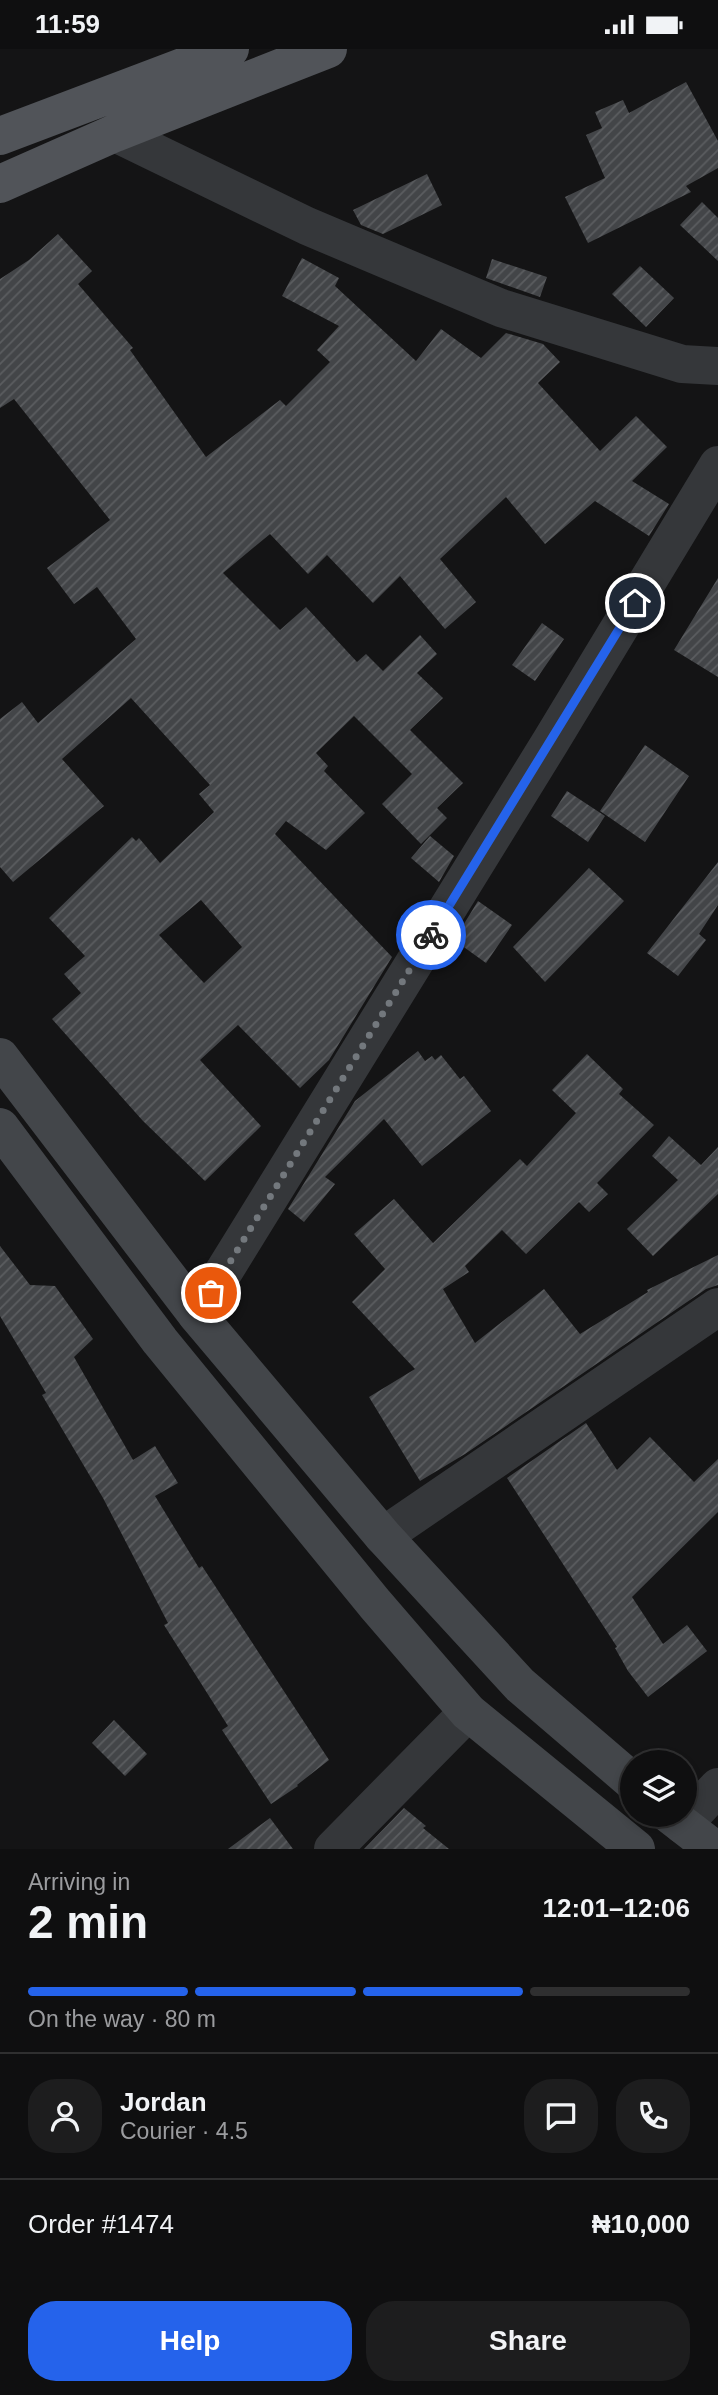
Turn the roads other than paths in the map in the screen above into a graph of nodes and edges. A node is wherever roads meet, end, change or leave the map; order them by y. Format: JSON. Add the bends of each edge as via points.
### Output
{"nodes":[{"id":1,"x":328,"y":49,"type":"edge"},
{"id":2,"x":217,"y":51,"type":"edge"},
{"id":3,"x":115,"y":132,"type":"junction"},
{"id":4,"x":0,"y":136,"type":"edge"},
{"id":5,"x":0,"y":184,"type":"edge"},
{"id":6,"x":718,"y":366,"type":"edge"},
{"id":7,"x":718,"y":465,"type":"edge"},
{"id":8,"x":0,"y":1057,"type":"edge"},
{"id":9,"x":0,"y":1128,"type":"edge"},
{"id":10,"x":718,"y":1307,"type":"edge"},
{"id":11,"x":197,"y":1315,"type":"junction"},
{"id":12,"x":383,"y":1536,"type":"junction"},
{"id":13,"x":468,"y":1713,"type":"junction"},
{"id":14,"x":620,"y":1771,"type":"edge"},
{"id":15,"x":718,"y":1787,"type":"edge"},
{"id":16,"x":697,"y":1804,"type":"edge"},
{"id":17,"x":686,"y":1827,"type":"edge"},
{"id":18,"x":333,"y":1849,"type":"edge"},
{"id":19,"x":636,"y":1849,"type":"edge"},
{"id":20,"x":714,"y":1849,"type":"edge"}],
"edges":[{"from":1,"to":3,"type":"main road"},
{"from":2,"to":4,"type":"main road"},
{"from":3,"to":5,"type":"main road"},
{"from":3,"to":6,"type":"street","via":[[307,226],[501,308],[682,364]]},
{"from":7,"to":11,"type":"street"},
{"from":8,"to":11,"type":"main road"},
{"from":9,"to":13,"type":"main road","via":[[160,1341]]},
{"from":10,"to":12,"type":"street"},
{"from":11,"to":12,"type":"main road"},
{"from":12,"to":14,"type":"main road","via":[[520,1685]]},
{"from":13,"to":18,"type":"street"},
{"from":13,"to":19,"type":"main road"},
{"from":15,"to":16,"type":"street"},
{"from":17,"to":20,"type":"main road"}]}
